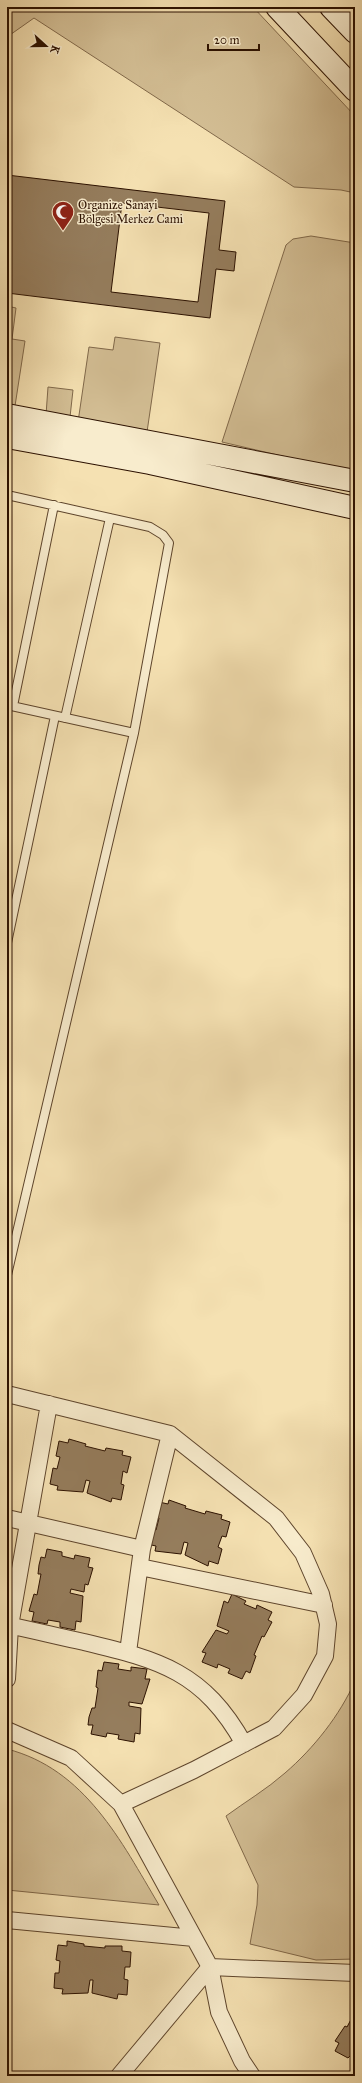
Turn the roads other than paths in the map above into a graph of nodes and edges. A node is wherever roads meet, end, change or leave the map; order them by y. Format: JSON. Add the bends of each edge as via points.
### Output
{"nodes":[{"id":1,"x":277,"y":7,"type":"edge"},
{"id":2,"x":331,"y":7,"type":"edge"},
{"id":3,"x":355,"y":32,"type":"edge"},
{"id":4,"x":355,"y":90,"type":"edge"},
{"id":5,"x":7,"y":415,"type":"edge"},
{"id":6,"x":7,"y":437,"type":"edge"},
{"id":7,"x":355,"y":481,"type":"edge"},
{"id":8,"x":7,"y":495,"type":"edge"},
{"id":9,"x":54,"y":505,"type":"junction"},
{"id":10,"x":355,"y":508,"type":"edge"},
{"id":11,"x":110,"y":518,"type":"junction"},
{"id":12,"x":10,"y":705,"type":"edge"},
{"id":13,"x":55,"y":716,"type":"junction"},
{"id":14,"x":65,"y":718,"type":"junction"},
{"id":15,"x":134,"y":733,"type":"junction"},
{"id":16,"x":7,"y":943,"type":"edge"},
{"id":17,"x":7,"y":1275,"type":"edge"},
{"id":18,"x":7,"y":1394,"type":"edge"},
{"id":19,"x":48,"y":1404,"type":"junction"},
{"id":20,"x":170,"y":1434,"type":"junction"},
{"id":21,"x":7,"y":1518,"type":"edge"},
{"id":22,"x":27,"y":1522,"type":"junction"},
{"id":23,"x":142,"y":1549,"type":"junction"},
{"id":24,"x":140,"y":1567,"type":"junction"},
{"id":25,"x":324,"y":1605,"type":"junction"},
{"id":26,"x":9,"y":1625,"type":"edge"},
{"id":27,"x":128,"y":1652,"type":"junction"},
{"id":28,"x":7,"y":1679,"type":"edge"},
{"id":29,"x":7,"y":1730,"type":"edge"},
{"id":30,"x":244,"y":1744,"type":"junction"},
{"id":31,"x":121,"y":1804,"type":"junction"},
{"id":32,"x":7,"y":1920,"type":"edge"},
{"id":33,"x":194,"y":1938,"type":"junction"},
{"id":34,"x":210,"y":1967,"type":"junction"},
{"id":35,"x":355,"y":1973,"type":"edge"},
{"id":36,"x":119,"y":2076,"type":"edge"},
{"id":37,"x":252,"y":2076,"type":"edge"}],
"edges":[{"from":1,"to":4,"type":"street"},
{"from":2,"to":3,"type":"street"},
{"from":5,"to":7,"type":"street"},
{"from":6,"to":10,"type":"street","via":[[150,463]]},
{"from":8,"to":9,"type":"lane"},
{"from":9,"to":11,"type":"lane"},
{"from":9,"to":12,"type":"lane"},
{"from":11,"to":14,"type":"lane"},
{"from":11,"to":15,"type":"lane","via":[[150,528],[163,535],[169,543]]},
{"from":12,"to":13,"type":"lane"},
{"from":13,"to":14,"type":"lane"},
{"from":13,"to":16,"type":"lane"},
{"from":14,"to":15,"type":"lane"},
{"from":15,"to":17,"type":"lane"},
{"from":18,"to":19,"type":"street"},
{"from":19,"to":20,"type":"street"},
{"from":19,"to":22,"type":"street"},
{"from":20,"to":23,"type":"street"},
{"from":20,"to":25,"type":"street","via":[[276,1518],[303,1553]]},
{"from":21,"to":22,"type":"street"},
{"from":22,"to":23,"type":"street"},
{"from":22,"to":26,"type":"street"},
{"from":23,"to":24,"type":"street"},
{"from":24,"to":25,"type":"street"},
{"from":24,"to":27,"type":"street"},
{"from":25,"to":30,"type":"street","via":[[328,1624],[325,1656],[304,1695],[274,1728]]},
{"from":26,"to":27,"type":"street"},
{"from":26,"to":28,"type":"street"},
{"from":27,"to":30,"type":"street","via":[[168,1667],[203,1691],[226,1716]]},
{"from":29,"to":31,"type":"street","via":[[71,1758]]},
{"from":30,"to":31,"type":"street"},
{"from":31,"to":33,"type":"street"},
{"from":32,"to":33,"type":"street"},
{"from":33,"to":34,"type":"street"},
{"from":34,"to":35,"type":"street"},
{"from":34,"to":36,"type":"street"},
{"from":34,"to":37,"type":"street","via":[[219,2012],[242,2061]]}]}
